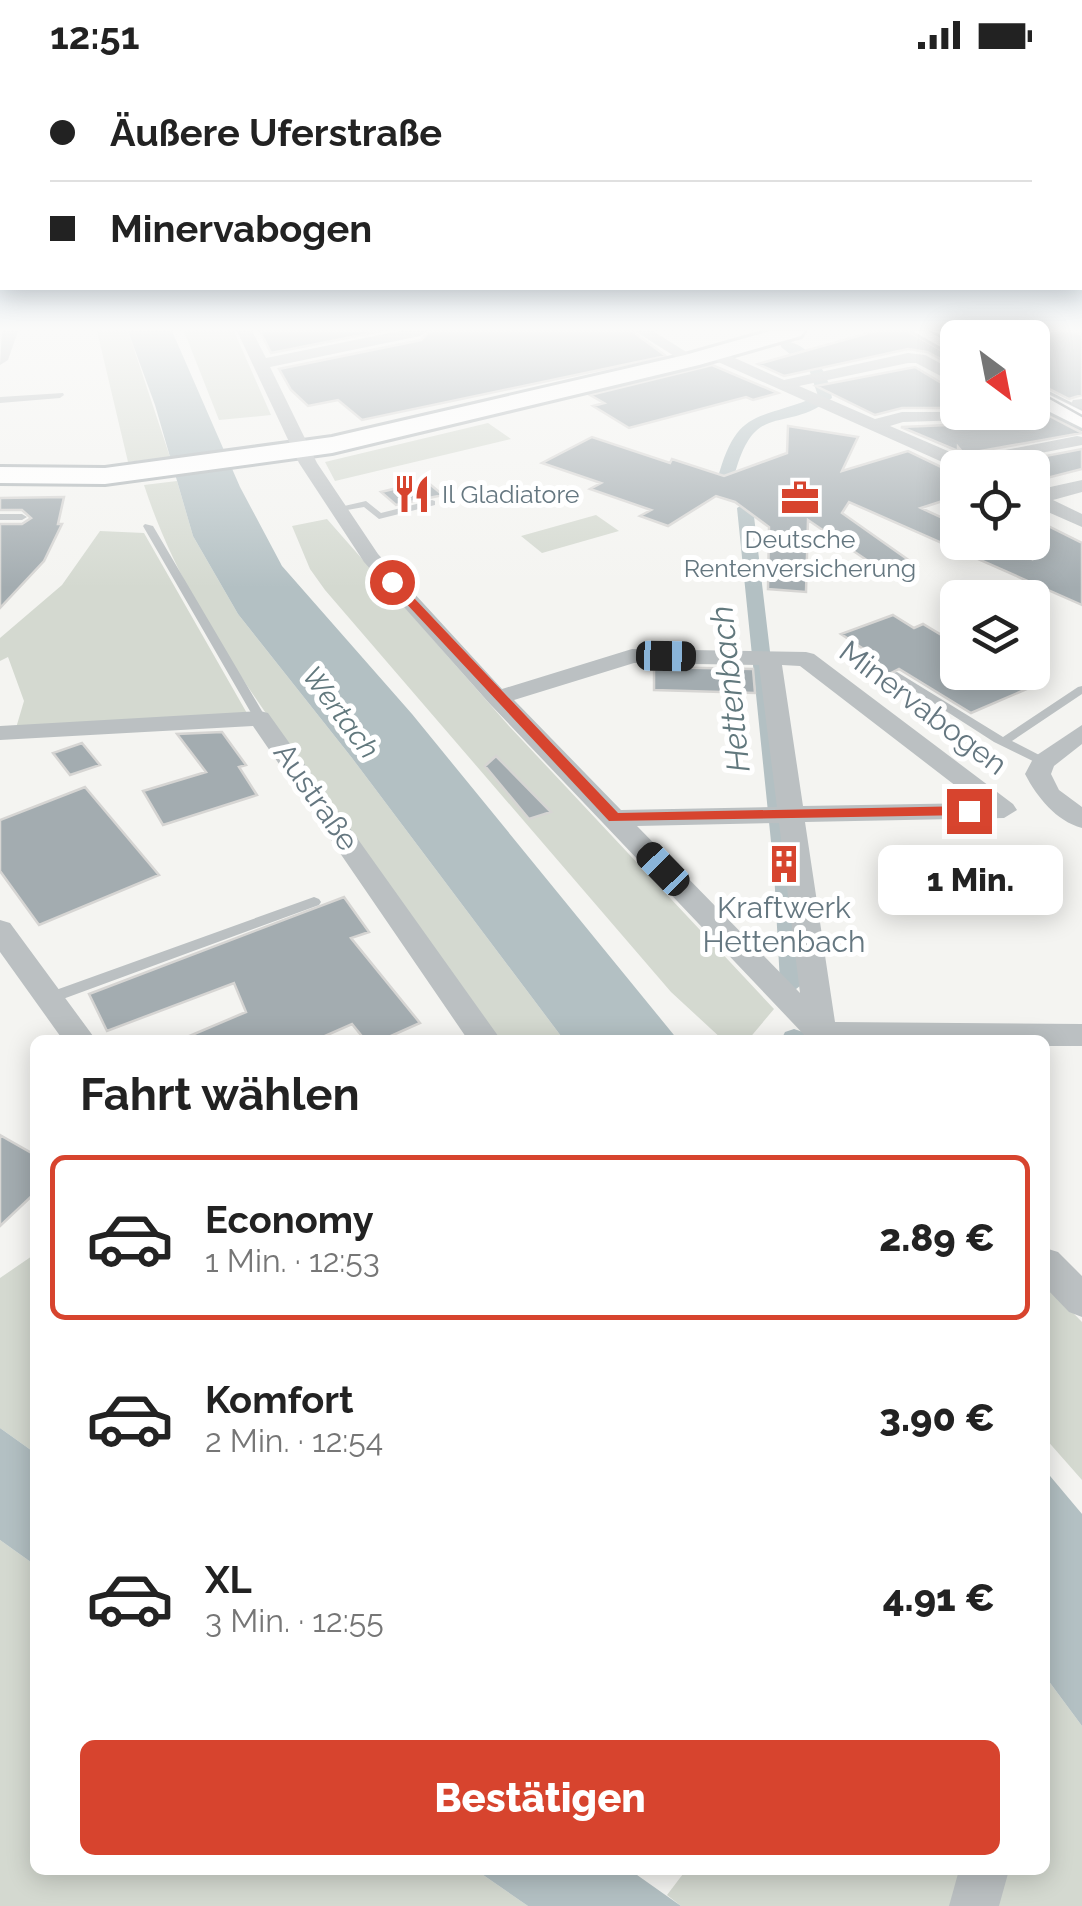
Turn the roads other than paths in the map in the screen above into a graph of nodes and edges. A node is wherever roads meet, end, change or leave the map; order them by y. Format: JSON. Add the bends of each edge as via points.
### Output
{"nodes":[{"id":1,"x":287,"y":417,"type":"edge"},
{"id":2,"x":459,"y":417,"type":"edge"},
{"id":3,"x":856,"y":417,"type":"edge"},
{"id":4,"x":909,"y":417,"type":"edge"},
{"id":5,"x":1077,"y":417,"type":"edge"},
{"id":6,"x":875,"y":425,"type":"junction"},
{"id":7,"x":303,"y":450,"type":"junction"},
{"id":8,"x":1002,"y":450,"type":"edge"},
{"id":9,"x":940,"y":454,"type":"edge"},
{"id":10,"x":0,"y":475,"type":"edge"},
{"id":11,"x":1082,"y":486,"type":"edge"},
{"id":12,"x":1050,"y":494,"type":"edge"},
{"id":13,"x":432,"y":503,"type":"dead end"},
{"id":14,"x":1050,"y":506,"type":"edge"},
{"id":15,"x":336,"y":509,"type":"junction"},
{"id":16,"x":0,"y":517,"type":"edge"},
{"id":17,"x":22,"y":517,"type":"dead end"},
{"id":18,"x":1082,"y":521,"type":"edge"},
{"id":19,"x":148,"y":526,"type":"dead end"},
{"id":20,"x":770,"y":658,"type":"junction"},
{"id":21,"x":897,"y":676,"type":"dead end"},
{"id":22,"x":556,"y":682,"type":"dead end"},
{"id":23,"x":1082,"y":689,"type":"edge"},
{"id":24,"x":498,"y":698,"type":"junction"},
{"id":25,"x":260,"y":718,"type":"junction"},
{"id":26,"x":1082,"y":732,"type":"edge"},
{"id":27,"x":0,"y":733,"type":"edge"},
{"id":28,"x":1006,"y":740,"type":"junction"},
{"id":29,"x":1044,"y":762,"type":"junction"},
{"id":30,"x":792,"y":815,"type":"junction"},
{"id":31,"x":614,"y":818,"type":"junction"},
{"id":32,"x":1082,"y":820,"type":"edge"},
{"id":33,"x":314,"y":902,"type":"dead end"},
{"id":34,"x":0,"y":930,"type":"edge"},
{"id":35,"x":47,"y":999,"type":"junction"},
{"id":36,"x":76,"y":1035,"type":"edge"},
{"id":37,"x":482,"y":1035,"type":"edge"},
{"id":38,"x":822,"y":1035,"type":"edge"},
{"id":39,"x":824,"y":1035,"type":"edge"},
{"id":40,"x":1050,"y":1035,"type":"edge"},
{"id":41,"x":1082,"y":1035,"type":"edge"},
{"id":42,"x":1050,"y":1268,"type":"edge"},
{"id":43,"x":1082,"y":1301,"type":"edge"},
{"id":44,"x":983,"y":1875,"type":"edge"},
{"id":45,"x":974,"y":1906,"type":"edge"}],
"edges":[{"from":1,"to":7,"type":"street"},
{"from":2,"to":7,"type":"main road"},
{"from":3,"to":6,"type":"street"},
{"from":4,"to":6,"type":"street"},
{"from":5,"to":8,"type":"street"},
{"from":6,"to":9,"type":"street"},
{"from":7,"to":10,"type":"main road","via":[[144,472]]},
{"from":7,"to":15,"type":"street"},
{"from":11,"to":12,"type":"street"},
{"from":13,"to":15,"type":"lane","via":[[380,516],[366,504]]},
{"from":14,"to":18,"type":"street"},
{"from":15,"to":24,"type":"street","via":[[371,558]]},
{"from":16,"to":17,"type":"lane"},
{"from":19,"to":25,"type":"lane"},
{"from":20,"to":24,"type":"street","via":[[632,656]]},
{"from":20,"to":30,"type":"street"},
{"from":20,"to":30,"type":"street","name":"Minervabogen","via":[[806,660],[1004,810]]},
{"from":21,"to":28,"type":"lane"},
{"from":22,"to":24,"type":"lane"},
{"from":23,"to":28,"type":"lane"},
{"from":24,"to":31,"type":"street"},
{"from":25,"to":27,"type":"street","name":"Austraße"},
{"from":25,"to":37,"type":"street","name":"Austraße"},
{"from":26,"to":29,"type":"street"},
{"from":28,"to":29,"type":"lane"},
{"from":29,"to":32,"type":"street","via":[[1038,774],[1042,787]]},
{"from":30,"to":31,"type":"street"},
{"from":30,"to":39,"type":"street"},
{"from":31,"to":38,"type":"street"},
{"from":33,"to":35,"type":"lane"},
{"from":34,"to":35,"type":"street"},
{"from":35,"to":36,"type":"street"},
{"from":40,"to":41,"type":"street"},
{"from":42,"to":43,"type":"street"},
{"from":44,"to":45,"type":"street"}]}
